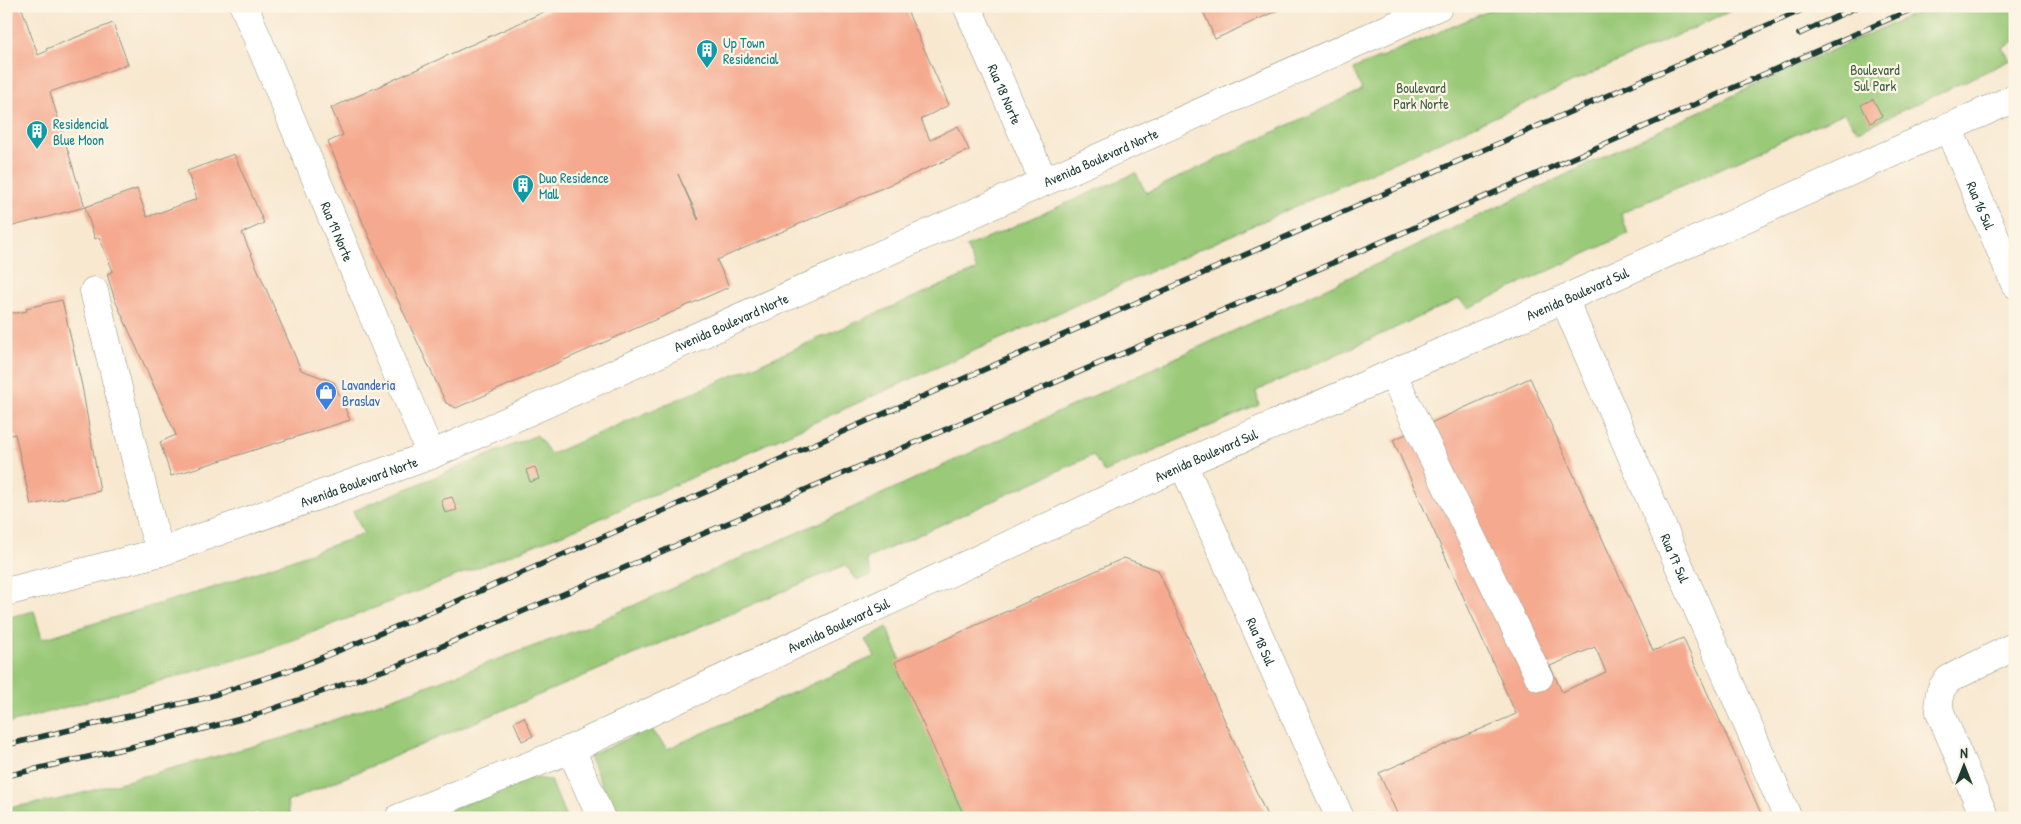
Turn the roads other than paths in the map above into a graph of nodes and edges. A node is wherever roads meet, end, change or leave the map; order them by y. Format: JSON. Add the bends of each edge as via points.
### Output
{"nodes":[{"id":1,"x":244,"y":6,"type":"edge"},
{"id":2,"x":967,"y":6,"type":"edge"},
{"id":3,"x":1433,"y":8,"type":"edge"},
{"id":4,"x":2015,"y":98,"type":"edge"},
{"id":5,"x":1948,"y":127,"type":"junction"},
{"id":6,"x":1044,"y":182,"type":"junction"},
{"id":7,"x":2015,"y":284,"type":"edge"},
{"id":8,"x":94,"y":291,"type":"dead end"},
{"id":9,"x":1564,"y":299,"type":"junction"},
{"id":10,"x":1392,"y":373,"type":"junction"},
{"id":11,"x":431,"y":455,"type":"junction"},
{"id":12,"x":1183,"y":464,"type":"junction"},
{"id":13,"x":161,"y":552,"type":"junction"},
{"id":14,"x":6,"y":592,"type":"edge"},
{"id":15,"x":2015,"y":646,"type":"edge"},
{"id":16,"x":1539,"y":677,"type":"dead end"},
{"id":17,"x":571,"y":749,"type":"junction"},
{"id":18,"x":399,"y":818,"type":"edge"},
{"id":19,"x":602,"y":818,"type":"edge"},
{"id":20,"x":1340,"y":818,"type":"edge"},
{"id":21,"x":1788,"y":818,"type":"edge"},
{"id":22,"x":1985,"y":818,"type":"edge"}],
"edges":[{"from":1,"to":11,"type":"street","name":"Rua 19 Norte"},
{"from":2,"to":6,"type":"street","name":"Rua 18 Norte"},
{"from":3,"to":6,"type":"street","name":"Avenida Boulevard Norte"},
{"from":4,"to":5,"type":"street","name":"Avenida Boulevard Sul"},
{"from":5,"to":7,"type":"street","name":"Rua 16 Sul"},
{"from":5,"to":9,"type":"street","name":"Avenida Boulevard Sul"},
{"from":6,"to":11,"type":"street","name":"Avenida Boulevard Norte"},
{"from":8,"to":13,"type":"street"},
{"from":9,"to":10,"type":"street","name":"Avenida Boulevard Sul"},
{"from":9,"to":21,"type":"street","name":"Rua 17 Sul"},
{"from":10,"to":12,"type":"street","name":"Avenida Boulevard Sul"},
{"from":10,"to":16,"type":"street"},
{"from":11,"to":13,"type":"street","name":"Avenida Boulevard Norte"},
{"from":12,"to":17,"type":"street","name":"Avenida Boulevard Sul"},
{"from":12,"to":20,"type":"street","name":"Rua 18 Sul"},
{"from":13,"to":14,"type":"street","name":"Avenida Boulevard Norte"},
{"from":15,"to":22,"type":"street","via":[[1949,679],[1938,695],[1940,712]]},
{"from":17,"to":18,"type":"street","name":"Avenida Boulevard Sul"},
{"from":17,"to":19,"type":"street"}]}
